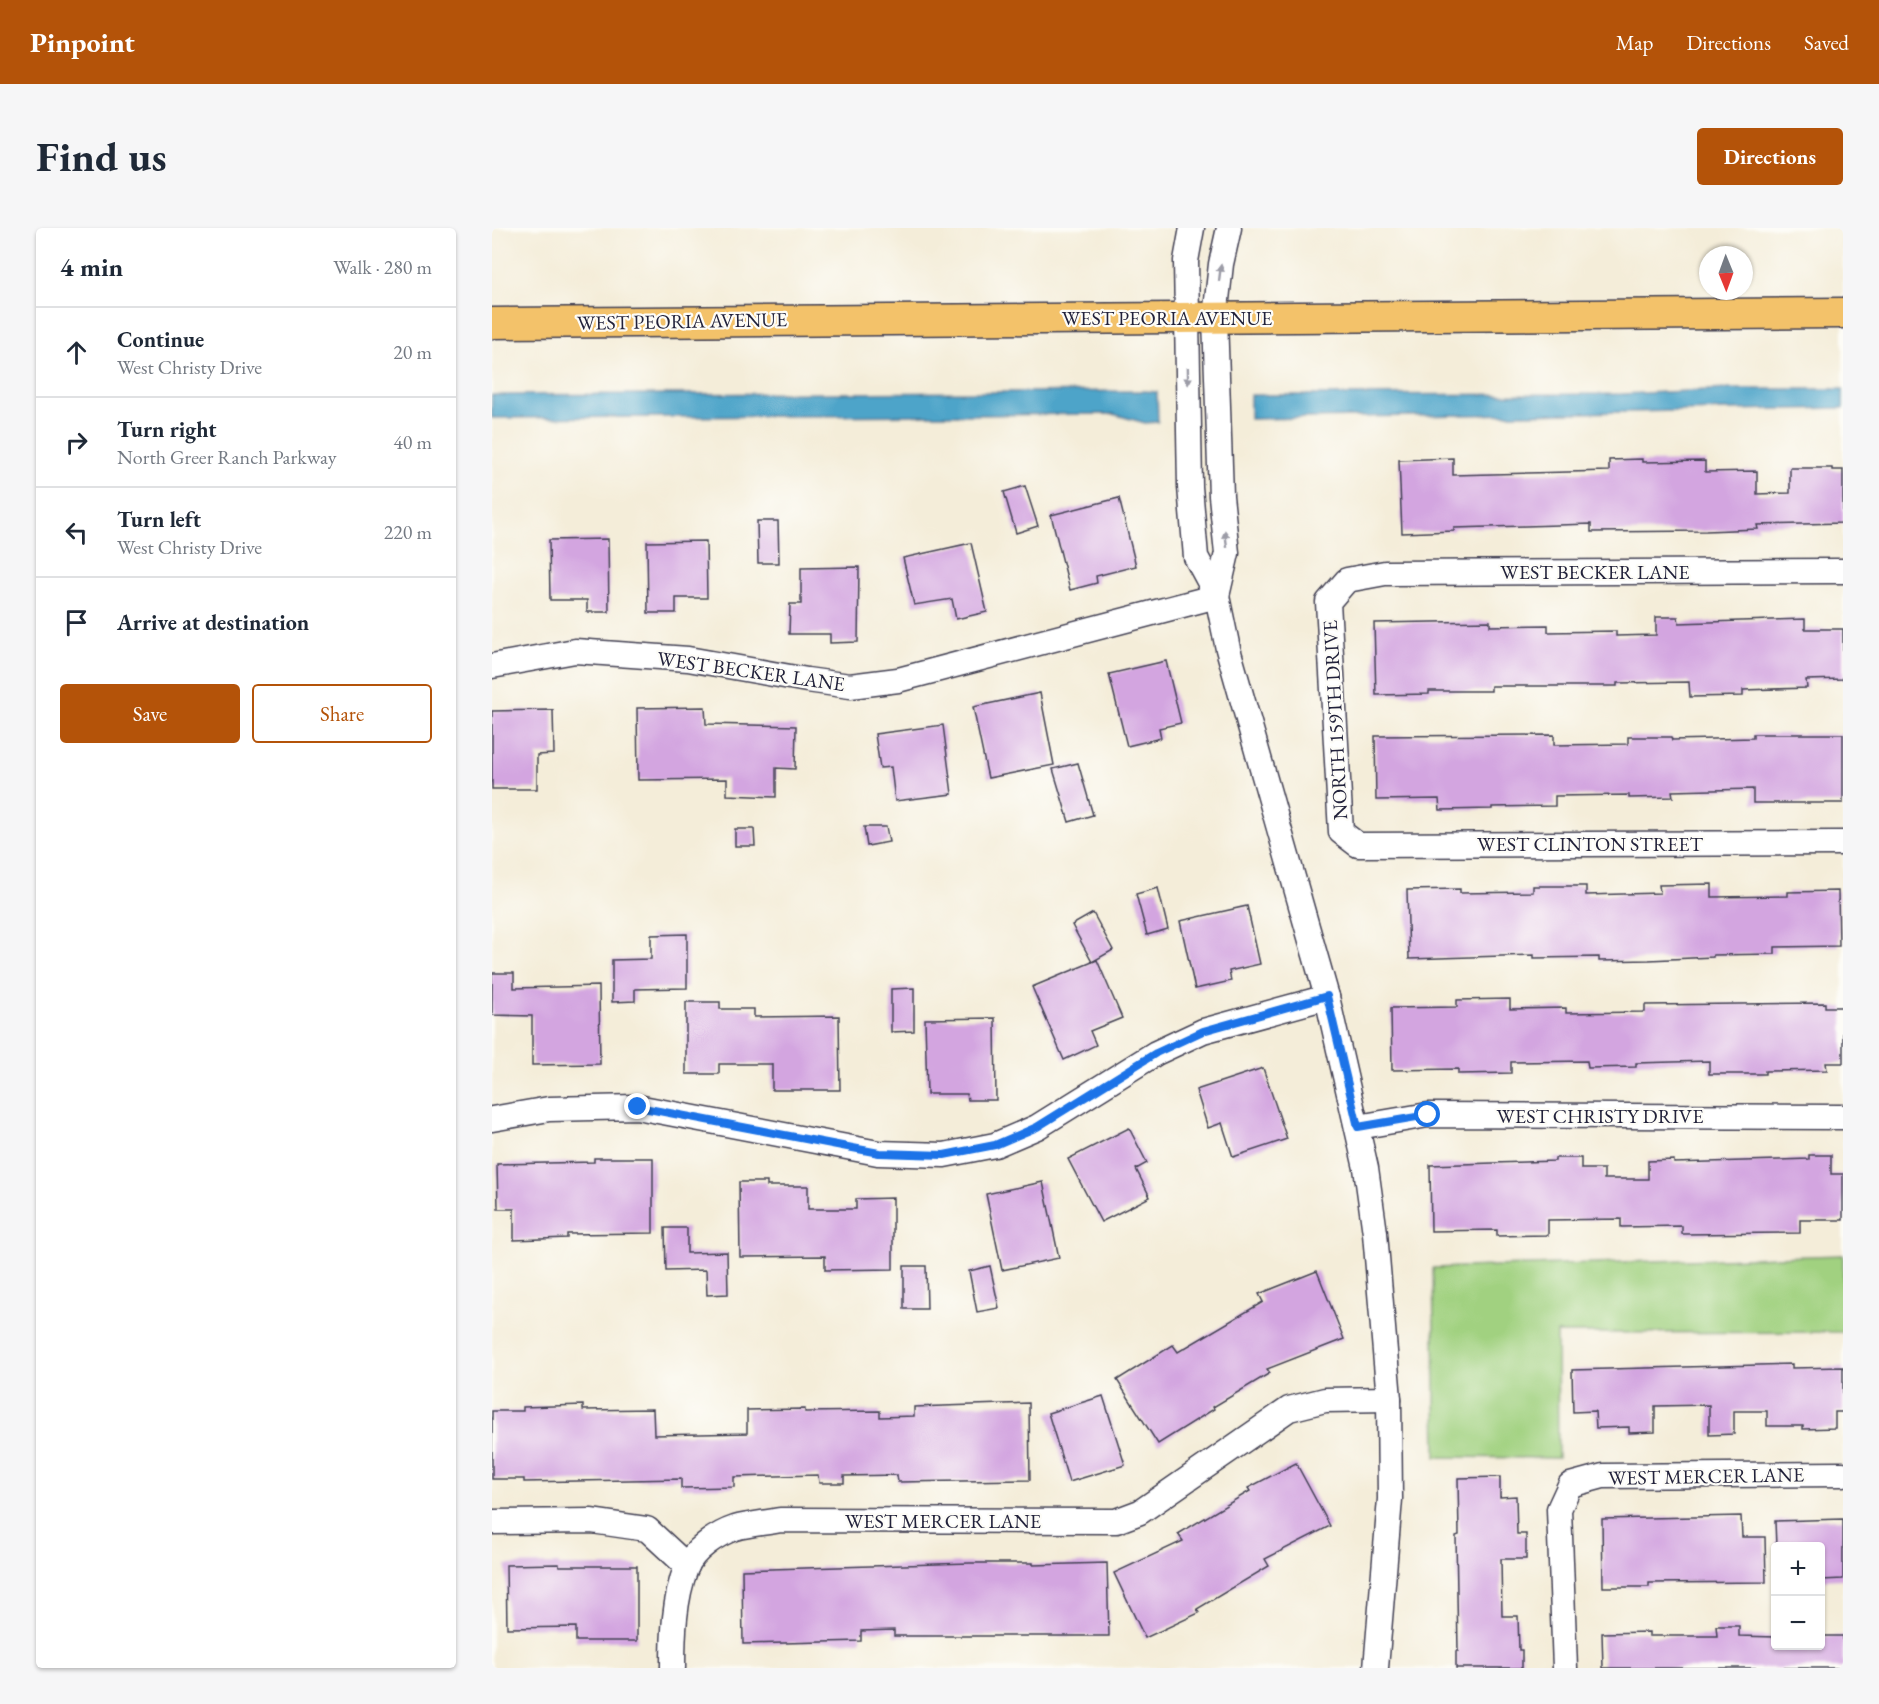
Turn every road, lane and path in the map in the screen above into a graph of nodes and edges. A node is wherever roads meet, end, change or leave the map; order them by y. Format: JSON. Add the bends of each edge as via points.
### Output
{"nodes":[{"id":1,"x":1192,"y":228,"type":"edge"},
{"id":2,"x":1229,"y":228,"type":"edge"},
{"id":3,"x":1843,"y":314,"type":"edge"},
{"id":4,"x":1201,"y":318,"type":"junction"},
{"id":5,"x":492,"y":323,"type":"edge"},
{"id":6,"x":1843,"y":571,"type":"edge"},
{"id":7,"x":1347,"y":579,"type":"joint"},
{"id":8,"x":1217,"y":596,"type":"junction"},
{"id":9,"x":492,"y":666,"type":"edge"},
{"id":10,"x":1341,"y":832,"type":"joint"},
{"id":11,"x":1843,"y":843,"type":"edge"},
{"id":12,"x":1327,"y":996,"type":"junction"},
{"id":13,"x":1843,"y":1117,"type":"edge"},
{"id":14,"x":492,"y":1119,"type":"edge"},
{"id":15,"x":1358,"y":1127,"type":"junction"},
{"id":16,"x":1389,"y":1399,"type":"junction"},
{"id":17,"x":1843,"y":1474,"type":"edge"},
{"id":18,"x":492,"y":1522,"type":"edge"},
{"id":19,"x":687,"y":1566,"type":"junction"},
{"id":20,"x":673,"y":1668,"type":"edge"},
{"id":21,"x":1376,"y":1668,"type":"edge"},
{"id":22,"x":1564,"y":1668,"type":"edge"}],
"edges":[{"from":1,"to":4,"type":"street","via":[[1185,261]]},
{"from":4,"to":2,"type":"street","one_way":true,"via":[[1221,264]]},
{"from":3,"to":4,"type":"main road","name":"WEST PEORIA AVENUE"},
{"from":4,"to":5,"type":"main road","name":"WEST PEORIA AVENUE"},
{"from":4,"to":8,"type":"street","via":[[1227,553]]},
{"from":6,"to":7,"type":"street","name":"WEST BECKER LANE","via":[[1385,573]]},
{"from":7,"to":10,"type":"street","name":"NORTH 159TH DRIVE","via":[[1328,602]]},
{"from":8,"to":9,"type":"street","name":"WEST BECKER LANE","via":[[898,680],[850,686],[688,659],[575,651]]},
{"from":8,"to":12,"type":"street","via":[[1228,649]]},
{"from":10,"to":11,"type":"street","name":"WEST CLINTON STREET","via":[[1358,845]]},
{"from":12,"to":14,"type":"street","via":[[1203,1031],[1156,1053],[1037,1127],[995,1145],[944,1155],[879,1153],[638,1107],[549,1109]]},
{"from":12,"to":15,"type":"street"},
{"from":13,"to":15,"type":"street","name":"WEST CHRISTY DRIVE","via":[[1428,1115]]},
{"from":15,"to":16,"type":"street","via":[[1375,1233]]},
{"from":16,"to":19,"type":"street","name":"WEST MERCER LANE","via":[[1325,1400],[1289,1409],[1140,1512],[1116,1521],[780,1520],[734,1528],[706,1544]]},
{"from":16,"to":21,"type":"street","via":[[1390,1498]]},
{"from":17,"to":22,"type":"street","name":"WEST MERCER LANE","via":[[1603,1476],[1570,1485],[1559,1509]]},
{"from":18,"to":19,"type":"street","via":[[592,1521],[647,1529]]},
{"from":19,"to":20,"type":"street","via":[[679,1594]]}]}
